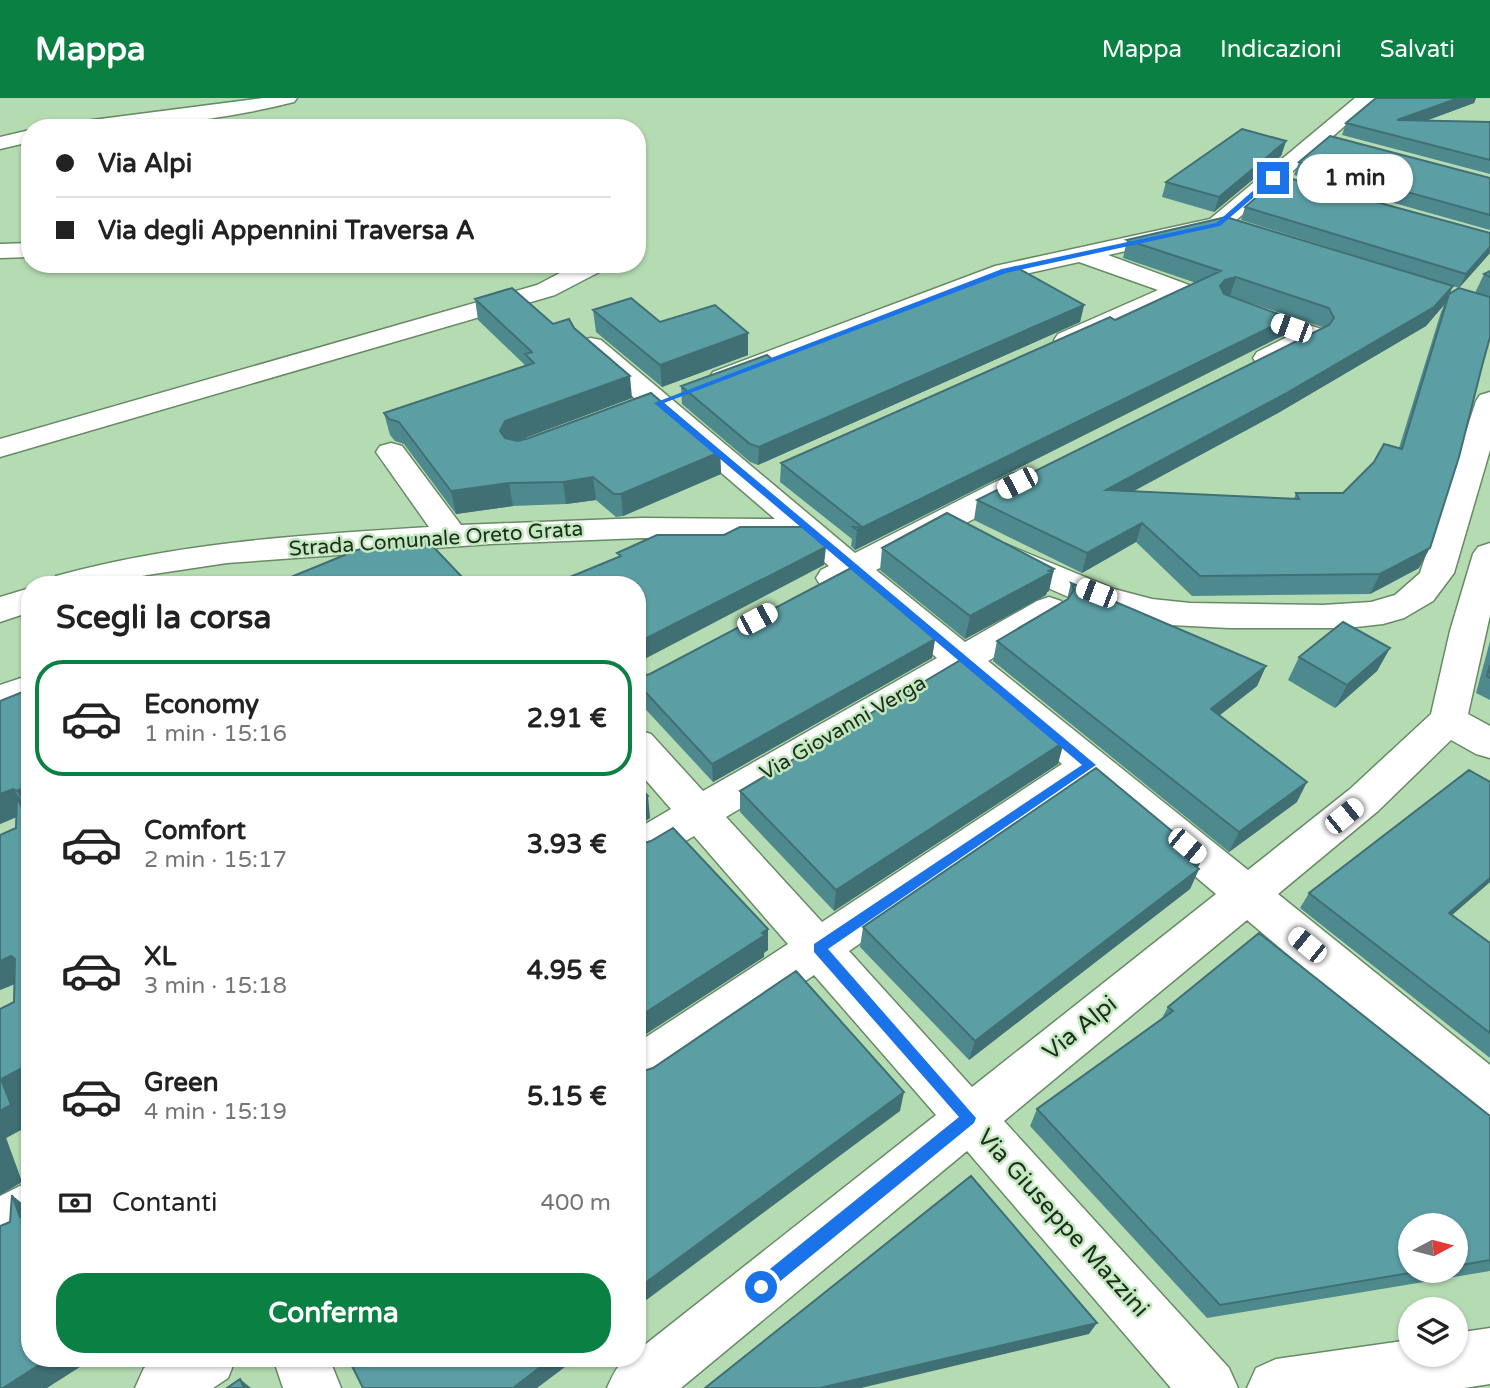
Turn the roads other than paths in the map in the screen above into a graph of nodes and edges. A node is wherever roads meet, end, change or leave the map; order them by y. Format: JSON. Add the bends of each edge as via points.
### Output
{"nodes":[{"id":1,"x":287,"y":98,"type":"edge"},
{"id":2,"x":1367,"y":98,"type":"edge"},
{"id":3,"x":150,"y":119,"type":"edge"},
{"id":4,"x":21,"y":138,"type":"edge"},
{"id":5,"x":1320,"y":138,"type":"junction"},
{"id":6,"x":0,"y":143,"type":"edge"},
{"id":7,"x":1346,"y":145,"type":"edge"},
{"id":8,"x":1273,"y":178,"type":"junction"},
{"id":9,"x":1298,"y":185,"type":"edge"},
{"id":10,"x":1218,"y":225,"type":"junction"},
{"id":11,"x":1244,"y":232,"type":"edge"},
{"id":12,"x":21,"y":250,"type":"edge"},
{"id":13,"x":0,"y":251,"type":"edge"},
{"id":14,"x":1081,"y":254,"type":"junction"},
{"id":15,"x":579,"y":273,"type":"edge"},
{"id":16,"x":1229,"y":306,"type":"edge"},
{"id":17,"x":587,"y":341,"type":"edge"},
{"id":18,"x":1041,"y":352,"type":"edge"},
{"id":19,"x":1238,"y":372,"type":"edge"},
{"id":20,"x":668,"y":399,"type":"junction"},
{"id":21,"x":1490,"y":401,"type":"edge"},
{"id":22,"x":0,"y":448,"type":"edge"},
{"id":23,"x":391,"y":452,"type":"dead end"},
{"id":24,"x":1041,"y":471,"type":"edge"},
{"id":25,"x":943,"y":520,"type":"junction"},
{"id":26,"x":808,"y":531,"type":"junction"},
{"id":27,"x":452,"y":536,"type":"junction"},
{"id":28,"x":1490,"y":554,"type":"edge"},
{"id":29,"x":852,"y":568,"type":"junction"},
{"id":30,"x":102,"y":576,"type":"edge"},
{"id":31,"x":804,"y":593,"type":"edge"},
{"id":32,"x":21,"y":602,"type":"edge"},
{"id":33,"x":1049,"y":609,"type":"edge"},
{"id":34,"x":0,"y":610,"type":"edge"},
{"id":35,"x":962,"y":659,"type":"junction"},
{"id":36,"x":1448,"y":720,"type":"junction"},
{"id":37,"x":1490,"y":744,"type":"edge"},
{"id":38,"x":646,"y":754,"type":"edge"},
{"id":39,"x":1090,"y":765,"type":"junction"},
{"id":40,"x":698,"y":813,"type":"junction"},
{"id":41,"x":646,"y":844,"type":"edge"},
{"id":42,"x":1246,"y":895,"type":"junction"},
{"id":43,"x":819,"y":948,"type":"junction"},
{"id":44,"x":646,"y":1064,"type":"edge"},
{"id":45,"x":1490,"y":1095,"type":"edge"},
{"id":46,"x":969,"y":1118,"type":"junction"},
{"id":47,"x":21,"y":1213,"type":"edge"},
{"id":48,"x":0,"y":1225,"type":"edge"},
{"id":49,"x":1490,"y":1356,"type":"edge"},
{"id":50,"x":195,"y":1367,"type":"edge"},
{"id":51,"x":304,"y":1367,"type":"edge"},
{"id":52,"x":164,"y":1388,"type":"edge"},
{"id":53,"x":312,"y":1388,"type":"edge"},
{"id":54,"x":636,"y":1388,"type":"edge"},
{"id":55,"x":1209,"y":1388,"type":"edge"},
{"id":56,"x":1276,"y":1388,"type":"edge"}],
"edges":[{"from":1,"to":3,"type":"street"},
{"from":2,"to":5,"type":"street"},
{"from":4,"to":6,"type":"street"},
{"from":5,"to":7,"type":"street"},
{"from":5,"to":8,"type":"street"},
{"from":8,"to":9,"type":"street"},
{"from":8,"to":10,"type":"street"},
{"from":10,"to":11,"type":"street"},
{"from":10,"to":14,"type":"street"},
{"from":12,"to":13,"type":"street"},
{"from":14,"to":18,"type":"street","via":[[1180,290]]},
{"from":14,"to":20,"type":"street","via":[[1004,271]]},
{"from":15,"to":22,"type":"street","via":[[546,290]]},
{"from":16,"to":19,"type":"street","via":[[1312,335]]},
{"from":17,"to":20,"type":"street"},
{"from":20,"to":26,"type":"street","via":[[763,476]]},
{"from":21,"to":25,"type":"street","via":[[1437,573],[1429,588],[1385,612],[1203,616],[1132,606],[1025,566]]},
{"from":23,"to":27,"type":"street"},
{"from":24,"to":25,"type":"street"},
{"from":25,"to":29,"type":"street"},
{"from":26,"to":27,"type":"street","name":"Strada Comunale Oreto Grata","via":[[709,526]]},
{"from":26,"to":29,"type":"street"},
{"from":27,"to":30,"type":"street","name":"Strada Comunale Oreto Grata","via":[[169,560]]},
{"from":28,"to":36,"type":"street"},
{"from":29,"to":31,"type":"street"},
{"from":29,"to":35,"type":"street"},
{"from":32,"to":34,"type":"street"},
{"from":33,"to":35,"type":"street","name":"Via Giovanni Verga"},
{"from":35,"to":39,"type":"street"},
{"from":35,"to":40,"type":"street","name":"Via Giovanni Verga"},
{"from":36,"to":37,"type":"street"},
{"from":36,"to":42,"type":"street","name":"Via Alpi","via":[[1363,800]]},
{"from":38,"to":40,"type":"street","name":"Via Giuseppe Mazzini"},
{"from":39,"to":42,"type":"street"},
{"from":39,"to":43,"type":"street"},
{"from":40,"to":41,"type":"street","name":"Via Giovanni Verga"},
{"from":40,"to":43,"type":"street","name":"Via Giuseppe Mazzini"},
{"from":42,"to":45,"type":"street"},
{"from":42,"to":46,"type":"street","name":"Via Alpi"},
{"from":43,"to":44,"type":"street"},
{"from":43,"to":46,"type":"street","name":"Via Giuseppe Mazzini"},
{"from":46,"to":54,"type":"street","name":"Via Alpi"},
{"from":46,"to":55,"type":"street","name":"Via Giuseppe Mazzini"},
{"from":47,"to":48,"type":"street"},
{"from":49,"to":56,"type":"street"},
{"from":50,"to":52,"type":"street"},
{"from":51,"to":53,"type":"street"}]}
